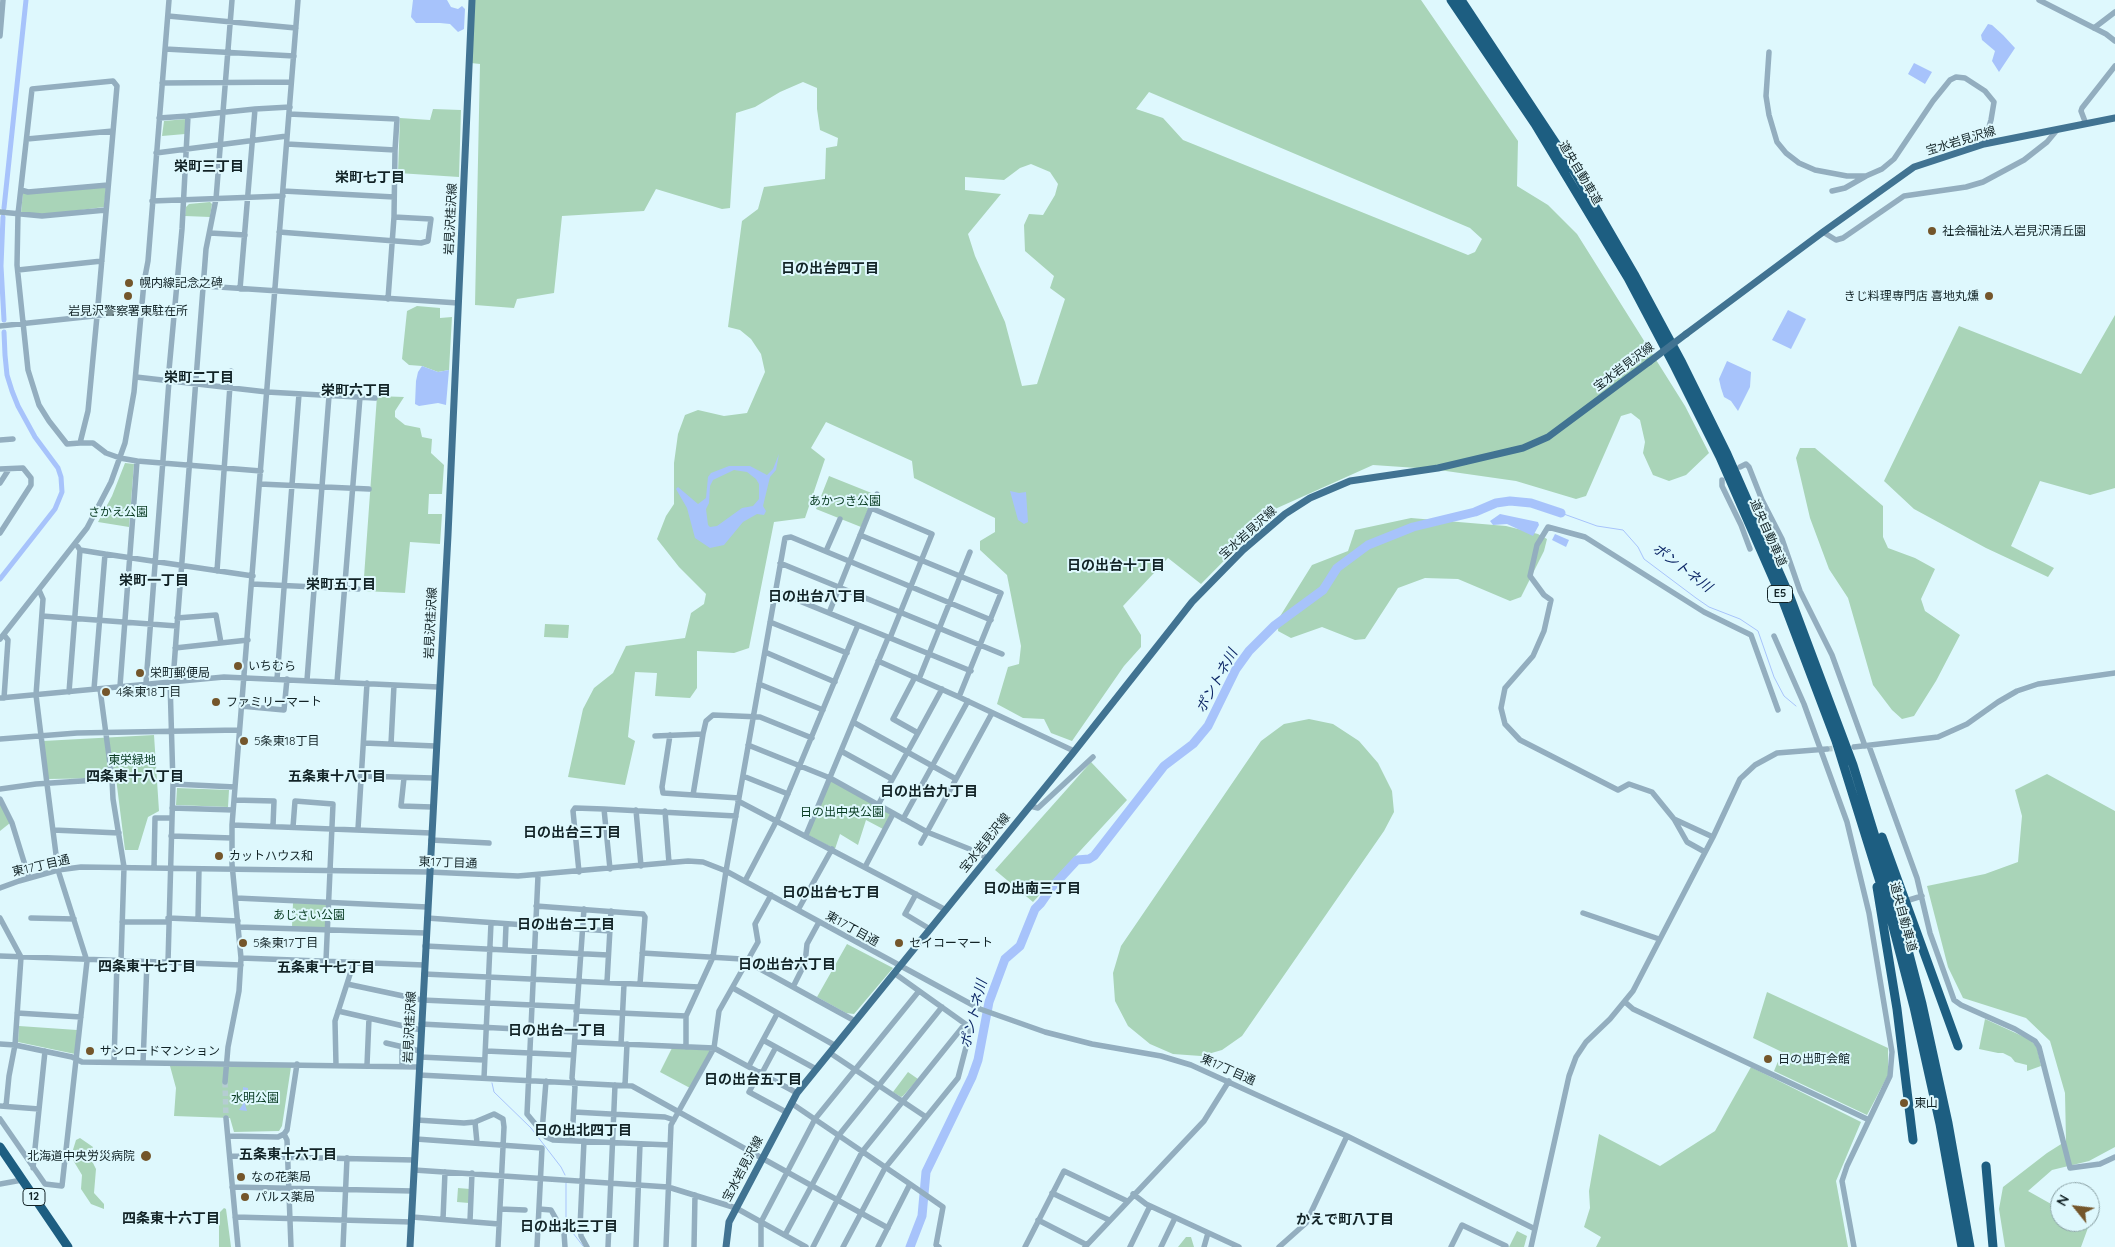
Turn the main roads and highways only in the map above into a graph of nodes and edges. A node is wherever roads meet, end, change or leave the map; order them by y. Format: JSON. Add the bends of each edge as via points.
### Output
{"nodes":[{"id":1,"x":472,"y":0,"type":"edge"},
{"id":2,"x":1451,"y":0,"type":"edge"},
{"id":3,"x":1461,"y":0,"type":"edge"},
{"id":4,"x":2115,"y":118,"type":"edge"},
{"id":5,"x":1853,"y":765,"type":"junction"},
{"id":6,"x":1866,"y":834,"type":"junction"},
{"id":7,"x":1958,"y":1046,"type":"dead end"},
{"id":8,"x":1913,"y":1140,"type":"dead end"},
{"id":9,"x":0,"y":1147,"type":"edge"},
{"id":10,"x":1986,"y":1166,"type":"dead end"},
{"id":11,"x":68,"y":1247,"type":"edge"},
{"id":12,"x":410,"y":1247,"type":"edge"},
{"id":13,"x":726,"y":1247,"type":"edge"},
{"id":14,"x":1962,"y":1247,"type":"edge"},
{"id":15,"x":1970,"y":1247,"type":"edge"},
{"id":16,"x":1993,"y":1247,"type":"edge"}],
"edges":[{"from":1,"to":12,"type":"main road","name":"岩見沢桂沢線"},
{"from":2,"to":6,"type":"highway","name":"道央自動車道","number":"E5","via":[[1569,179],[1628,278],[1680,375],[1783,601],[1836,741]]},
{"from":3,"to":5,"type":"highway","name":"道央自動車道","number":"E5","via":[[1576,174],[1682,363],[1727,454],[1790,597]]},
{"from":4,"to":13,"type":"main road","name":"宝水岩見沢線","bridge":true,"via":[[1984,144],[1914,167],[1548,437],[1523,448],[1438,468],[1350,481],[1310,498],[1285,514],[1243,550],[1192,602],[798,1093],[728,1225]]},
{"from":5,"to":7,"type":"highway"},
{"from":5,"to":15,"type":"highway","name":"道央自動車道","number":"E5","via":[[1897,908],[1922,1004]]},
{"from":6,"to":8,"type":"highway","via":[[1882,914]]},
{"from":6,"to":14,"type":"highway","name":"道央自動車道","number":"E5","via":[[1914,1007],[1940,1124]]},
{"from":9,"to":11,"type":"highway","number":"12"},
{"from":10,"to":16,"type":"highway"}]}
